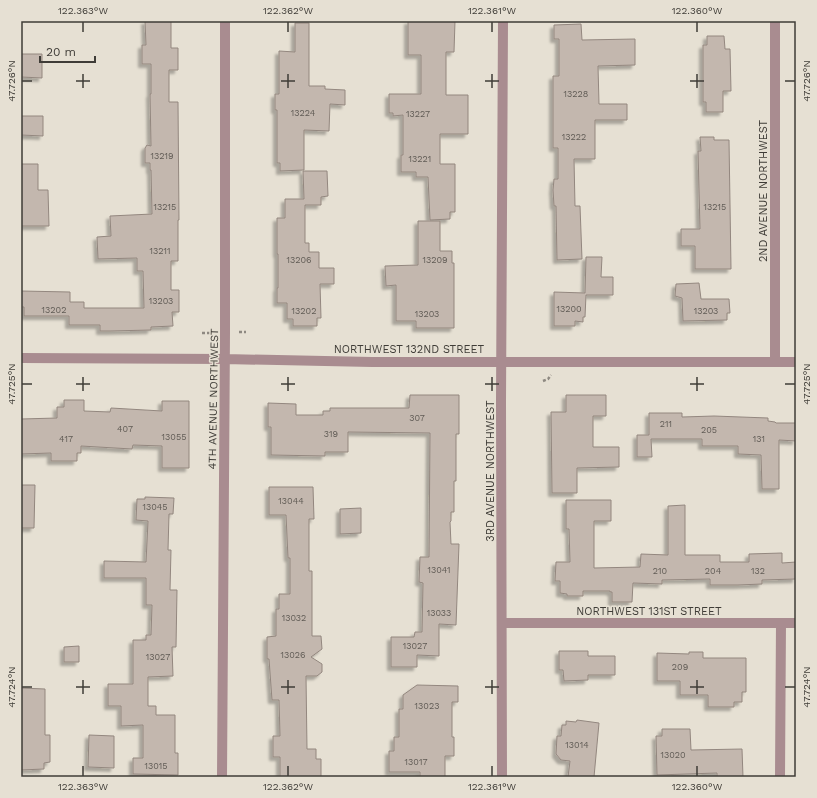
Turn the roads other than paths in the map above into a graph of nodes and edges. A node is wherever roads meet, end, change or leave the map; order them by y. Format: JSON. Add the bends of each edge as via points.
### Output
{"nodes":[{"id":1,"x":225,"y":21,"type":"edge"},
{"id":2,"x":503,"y":21,"type":"edge"},
{"id":3,"x":775,"y":21,"type":"edge"},
{"id":4,"x":21,"y":358,"type":"edge"},
{"id":5,"x":225,"y":359,"type":"junction"},
{"id":6,"x":502,"y":361,"type":"junction"},
{"id":7,"x":775,"y":362,"type":"junction"},
{"id":8,"x":796,"y":362,"type":"edge"},
{"id":9,"x":502,"y":623,"type":"junction"},
{"id":10,"x":781,"y":623,"type":"junction"},
{"id":11,"x":796,"y":623,"type":"edge"},
{"id":12,"x":222,"y":777,"type":"edge"},
{"id":13,"x":502,"y":777,"type":"edge"},
{"id":14,"x":780,"y":777,"type":"edge"}],
"edges":[{"from":1,"to":5,"type":"street","name":"4TH AVENUE NORTHWEST"},
{"from":2,"to":6,"type":"street","name":"3RD AVENUE NORTHWEST"},
{"from":3,"to":7,"type":"street","name":"2ND AVENUE NORTHWEST"},
{"from":4,"to":5,"type":"street","name":"NORTHWEST 132ND STREET"},
{"from":5,"to":6,"type":"street","name":"NORTHWEST 132ND STREET"},
{"from":5,"to":12,"type":"street","name":"4TH AVENUE NORTHWEST"},
{"from":6,"to":7,"type":"street","name":"NORTHWEST 132ND STREET"},
{"from":6,"to":9,"type":"street","name":"3RD AVENUE NORTHWEST"},
{"from":7,"to":8,"type":"street","name":"NORTHWEST 132ND STREET"},
{"from":9,"to":10,"type":"street","name":"NORTHWEST 131ST STREET"},
{"from":9,"to":13,"type":"street","name":"3RD AVENUE NORTHWEST"},
{"from":10,"to":11,"type":"street","name":"NORTHWEST 131ST STREET"},
{"from":10,"to":14,"type":"street"}]}
